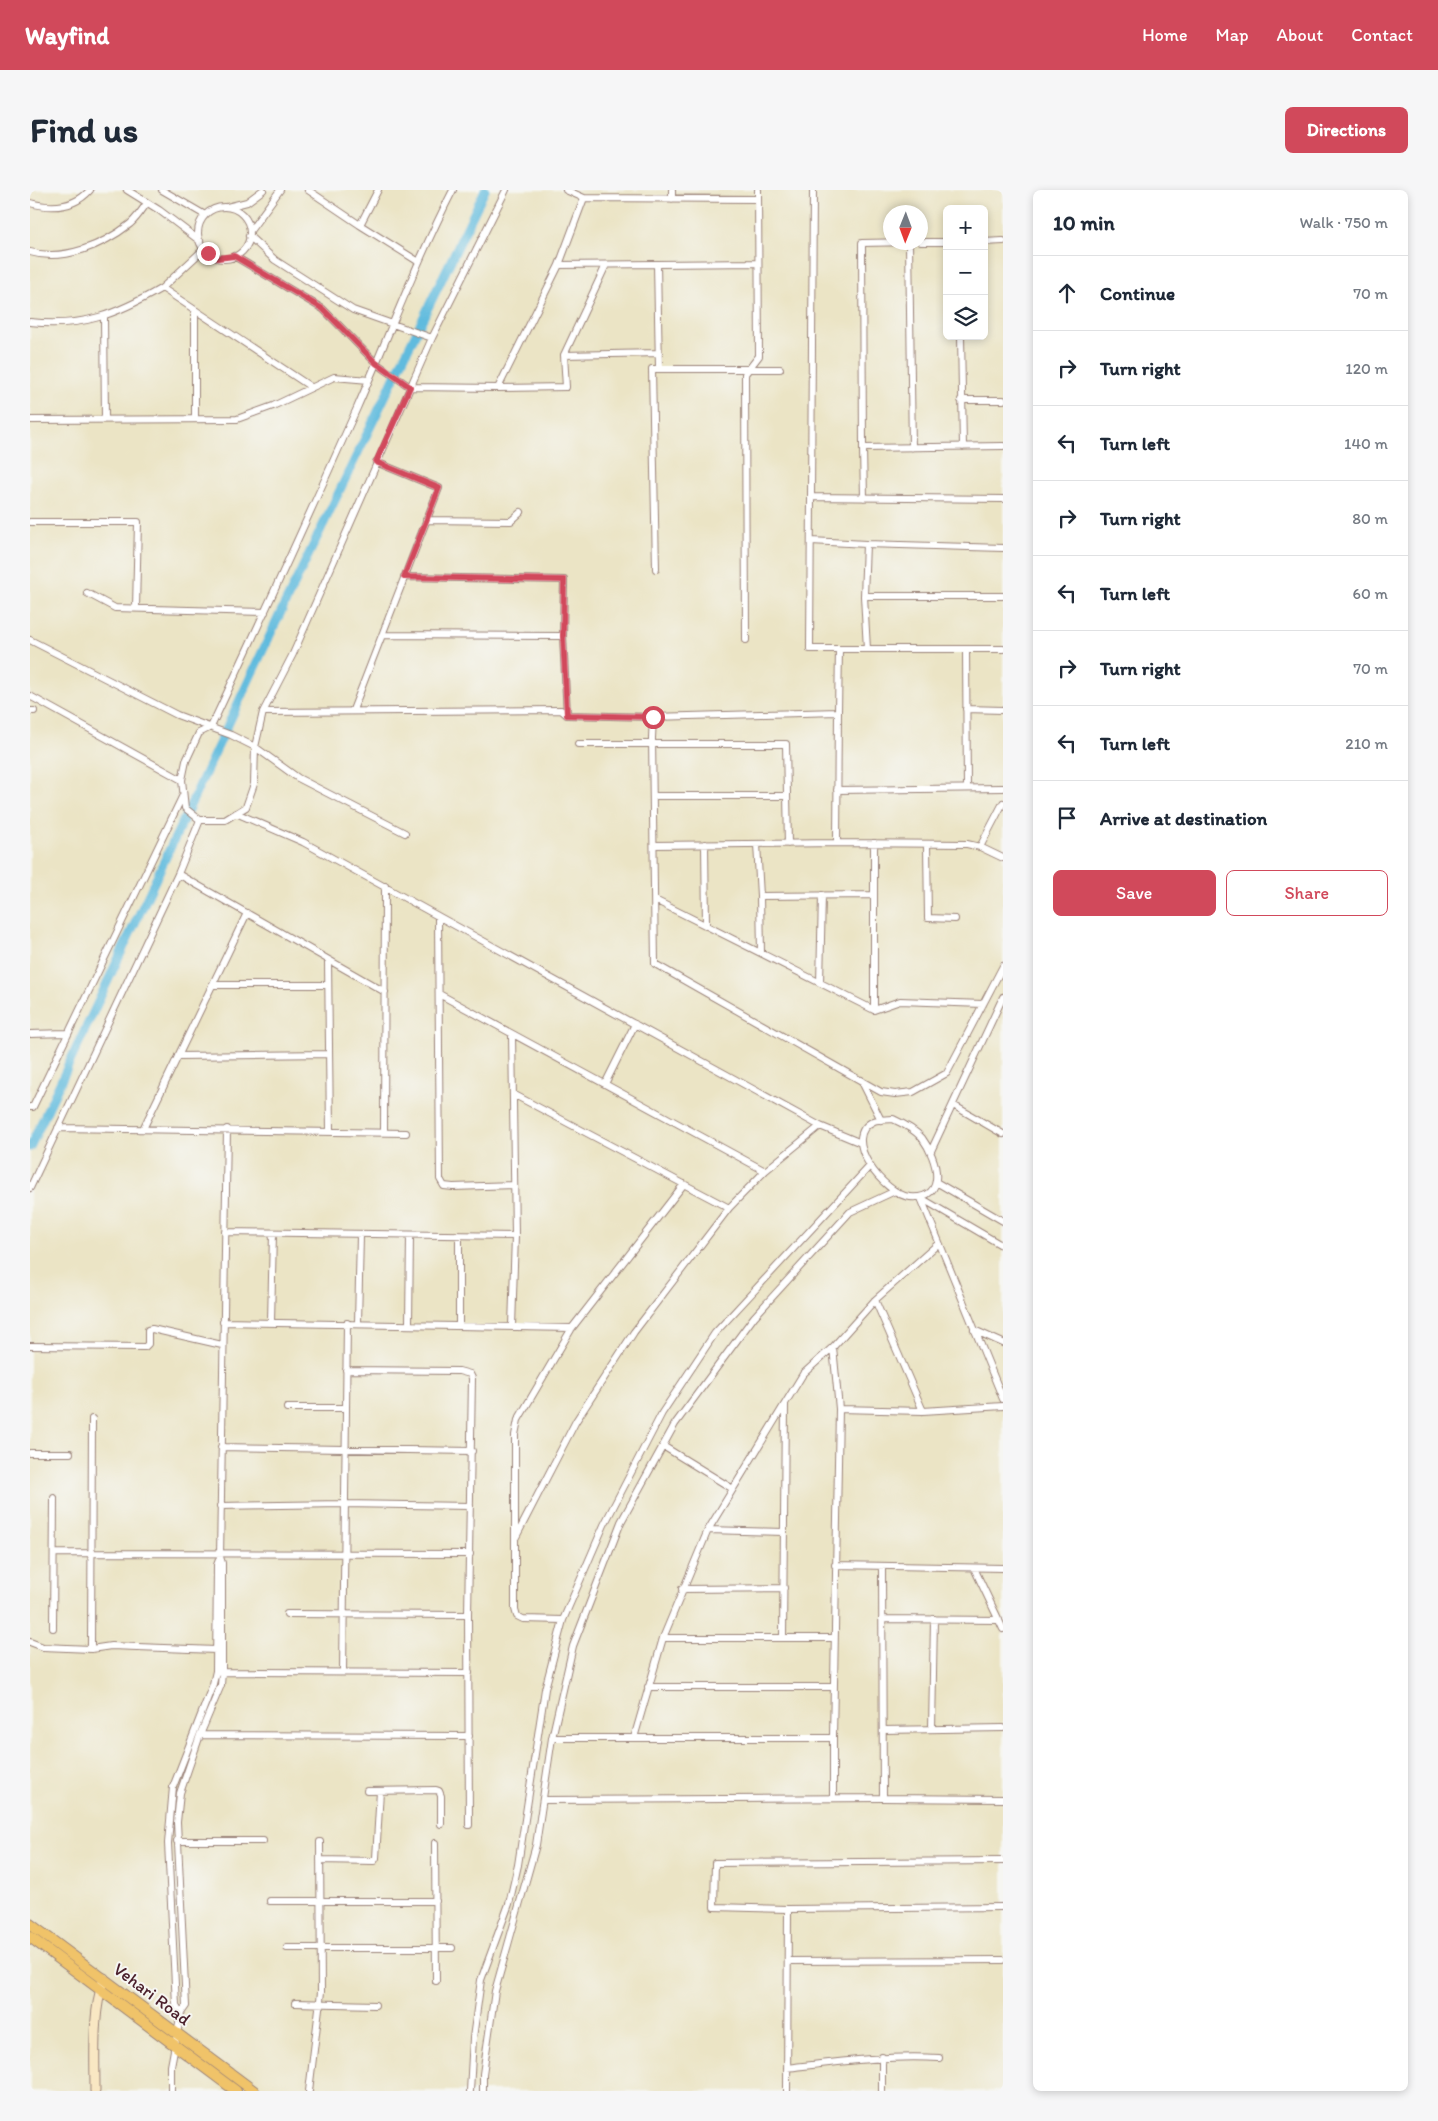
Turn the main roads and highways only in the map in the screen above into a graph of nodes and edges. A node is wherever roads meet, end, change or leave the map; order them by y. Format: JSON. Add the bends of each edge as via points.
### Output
{"nodes":[{"id":1,"x":30,"y":1924,"type":"edge"},
{"id":2,"x":30,"y":1937,"type":"edge"},
{"id":3,"x":104,"y":1978,"type":"junction"},
{"id":4,"x":100,"y":1989,"type":"junction"},
{"id":5,"x":95,"y":2091,"type":"edge"},
{"id":6,"x":236,"y":2091,"type":"edge"},
{"id":7,"x":254,"y":2091,"type":"edge"}],
"edges":[{"from":1,"to":3,"type":"main road","name":"Vehari Road"},
{"from":2,"to":4,"type":"main road","name":"Vehari Road"},
{"from":3,"to":4,"type":"main road"},
{"from":3,"to":7,"type":"main road","name":"Vehari Road"},
{"from":4,"to":5,"type":"main road"},
{"from":4,"to":6,"type":"main road","name":"Vehari Road"}]}
